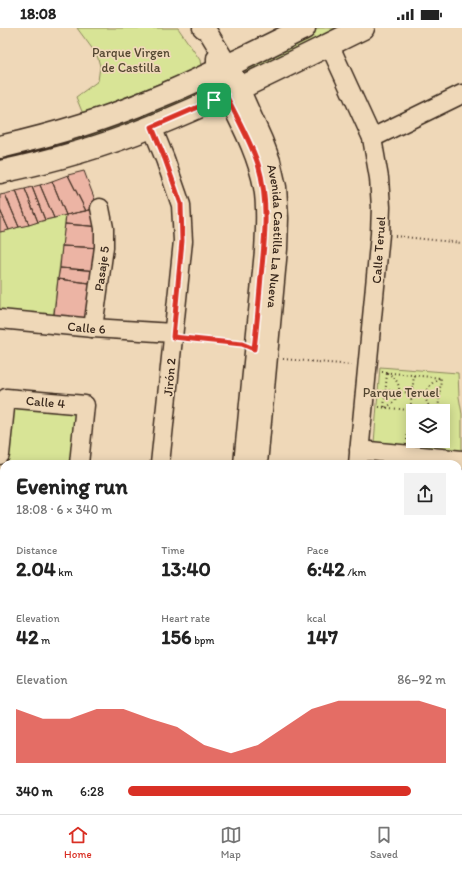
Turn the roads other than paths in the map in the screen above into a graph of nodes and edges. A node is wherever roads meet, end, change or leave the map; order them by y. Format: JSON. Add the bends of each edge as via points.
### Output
{"nodes":[{"id":1,"x":304,"y":28,"type":"edge"},
{"id":2,"x":363,"y":28,"type":"edge"},
{"id":3,"x":208,"y":33,"type":"edge"},
{"id":4,"x":329,"y":44,"type":"junction"},
{"id":5,"x":223,"y":68,"type":"junction"},
{"id":6,"x":233,"y":92,"type":"junction"},
{"id":7,"x":462,"y":94,"type":"edge"},
{"id":8,"x":152,"y":127,"type":"junction"},
{"id":9,"x":372,"y":138,"type":"junction"},
{"id":10,"x":0,"y":147,"type":"edge"},
{"id":11,"x":0,"y":172,"type":"edge"},
{"id":12,"x":100,"y":208,"type":"dead end"},
{"id":13,"x":0,"y":319,"type":"edge"},
{"id":14,"x":93,"y":328,"type":"junction"},
{"id":15,"x":173,"y":335,"type":"junction"},
{"id":16,"x":261,"y":351,"type":"junction"},
{"id":17,"x":0,"y":455,"type":"edge"},
{"id":18,"x":359,"y":457,"type":"edge"},
{"id":19,"x":79,"y":460,"type":"edge"},
{"id":20,"x":160,"y":460,"type":"edge"},
{"id":21,"x":244,"y":460,"type":"edge"},
{"id":22,"x":258,"y":460,"type":"edge"},
{"id":23,"x":462,"y":460,"type":"edge"}],
"edges":[{"from":1,"to":5,"type":"main road"},
{"from":2,"to":4,"type":"main road"},
{"from":3,"to":5,"type":"street","name":"Avenida Castilla La Nueva"},
{"from":4,"to":6,"type":"main road"},
{"from":4,"to":9,"type":"street","name":"Calle Teruel"},
{"from":5,"to":6,"type":"street","name":"Avenida Castilla La Nueva"},
{"from":5,"to":10,"type":"main road","via":[[153,100],[110,116]]},
{"from":6,"to":8,"type":"main road"},
{"from":6,"to":16,"type":"street","name":"Avenida Castilla La Nueva","via":[[258,164],[263,188],[265,217]]},
{"from":7,"to":9,"type":"street"},
{"from":8,"to":11,"type":"main road","via":[[79,153]]},
{"from":8,"to":15,"type":"street","name":"Jirón 2","via":[[181,204],[182,241]]},
{"from":9,"to":18,"type":"street","name":"Calle Teruel","via":[[379,178],[380,234]]},
{"from":12,"to":14,"type":"street","name":"Pasaje 5","via":[[104,247]]},
{"from":13,"to":14,"type":"street","name":"Calle 6"},
{"from":14,"to":15,"type":"street","name":"Calle 6"},
{"from":15,"to":20,"type":"street","name":"Jirón 2"},
{"from":16,"to":21,"type":"street","name":"Avenida Castilla La Nueva"},
{"from":16,"to":22,"type":"street","name":"Avenida Castilla La Nueva"},
{"from":17,"to":19,"type":"street","name":"Calle 4","via":[[6,398],[85,405]]},
{"from":18,"to":23,"type":"street","via":[[406,454]]}]}
